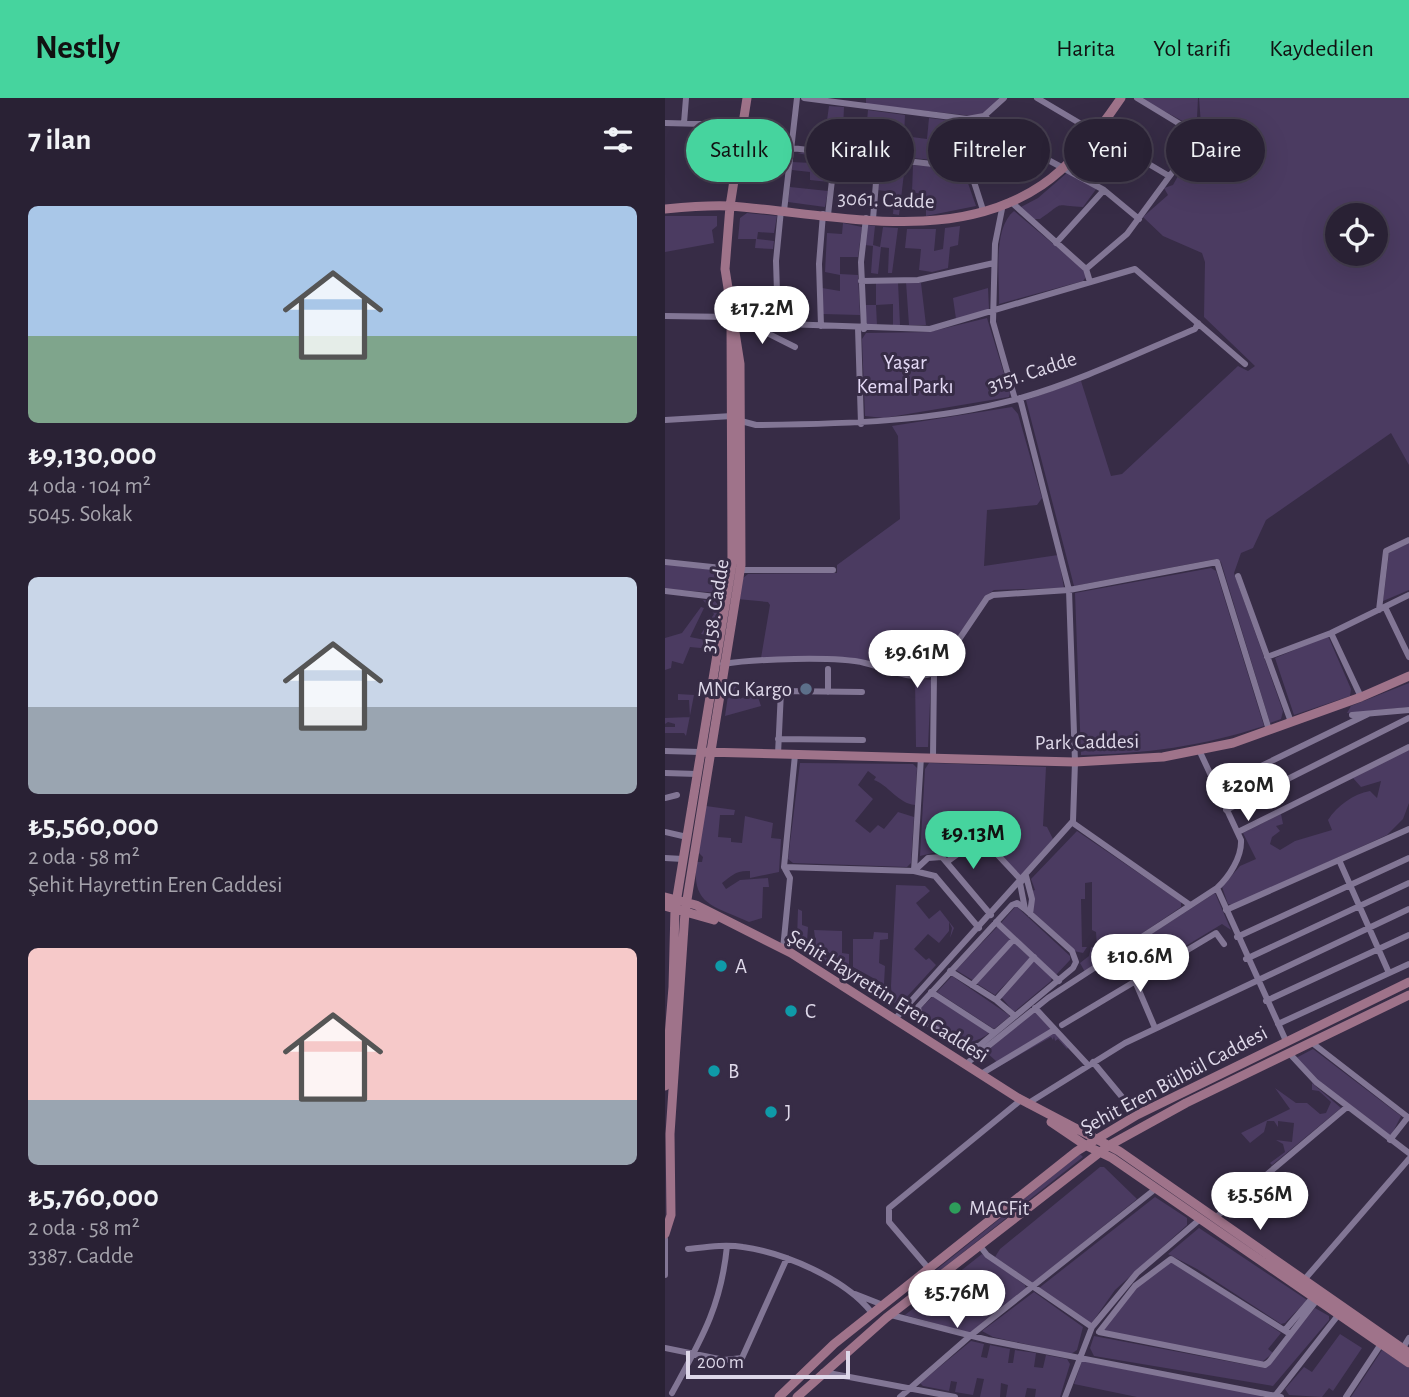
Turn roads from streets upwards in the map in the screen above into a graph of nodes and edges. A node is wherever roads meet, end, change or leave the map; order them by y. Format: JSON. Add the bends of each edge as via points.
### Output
{"nodes":[{"id":1,"x":686,"y":98,"type":"edge"},
{"id":2,"x":747,"y":98,"type":"edge"},
{"id":3,"x":797,"y":98,"type":"edge"},
{"id":4,"x":804,"y":98,"type":"edge"},
{"id":5,"x":1004,"y":98,"type":"edge"},
{"id":6,"x":1037,"y":98,"type":"edge"},
{"id":7,"x":1121,"y":98,"type":"edge"},
{"id":8,"x":1137,"y":98,"type":"edge"},
{"id":9,"x":837,"y":100,"type":"edge"},
{"id":10,"x":984,"y":116,"type":"junction"},
{"id":11,"x":744,"y":119,"type":"edge"},
{"id":12,"x":960,"y":119,"type":"edge"},
{"id":13,"x":971,"y":119,"type":"edge"},
{"id":14,"x":988,"y":119,"type":"edge"},
{"id":15,"x":1074,"y":119,"type":"edge"},
{"id":16,"x":1104,"y":119,"type":"edge"},
{"id":17,"x":1172,"y":119,"type":"edge"},
{"id":18,"x":665,"y":123,"type":"edge"},
{"id":19,"x":684,"y":123,"type":"joint"},
{"id":20,"x":792,"y":140,"type":"edge"},
{"id":21,"x":1064,"y":167,"type":"edge"},
{"id":22,"x":1166,"y":180,"type":"edge"},
{"id":23,"x":734,"y":182,"type":"edge"},
{"id":24,"x":787,"y":182,"type":"edge"},
{"id":25,"x":830,"y":182,"type":"edge"},
{"id":26,"x":874,"y":182,"type":"edge"},
{"id":27,"x":974,"y":182,"type":"edge"},
{"id":28,"x":1091,"y":182,"type":"edge"},
{"id":29,"x":1104,"y":190,"type":"junction"},
{"id":30,"x":1006,"y":203,"type":"junction"},
{"id":31,"x":730,"y":206,"type":"junction"},
{"id":32,"x":665,"y":209,"type":"edge"},
{"id":33,"x":983,"y":210,"type":"junction"},
{"id":34,"x":783,"y":211,"type":"junction"},
{"id":35,"x":825,"y":215,"type":"junction"},
{"id":36,"x":869,"y":218,"type":"junction"},
{"id":37,"x":1139,"y":219,"type":"junction"},
{"id":38,"x":1056,"y":243,"type":"junction"},
{"id":39,"x":994,"y":263,"type":"junction"},
{"id":40,"x":1086,"y":269,"type":"junction"},
{"id":41,"x":861,"y":281,"type":"junction"},
{"id":42,"x":1090,"y":282,"type":"junction"},
{"id":43,"x":992,"y":312,"type":"junction"},
{"id":44,"x":665,"y":316,"type":"edge"},
{"id":45,"x":731,"y":317,"type":"junction"},
{"id":46,"x":741,"y":320,"type":"junction"},
{"id":47,"x":1198,"y":323,"type":"junction"},
{"id":48,"x":778,"y":324,"type":"junction"},
{"id":49,"x":821,"y":326,"type":"junction"},
{"id":50,"x":861,"y":328,"type":"junction"},
{"id":51,"x":795,"y":347,"type":"dead end"},
{"id":52,"x":1245,"y":364,"type":"dead end"},
{"id":53,"x":1018,"y":399,"type":"junction"},
{"id":54,"x":736,"y":418,"type":"junction"},
{"id":55,"x":665,"y":420,"type":"edge"},
{"id":56,"x":861,"y":424,"type":"junction"},
{"id":57,"x":1409,"y":540,"type":"edge"},
{"id":58,"x":665,"y":562,"type":"edge"},
{"id":59,"x":832,"y":569,"type":"dead end"},
{"id":60,"x":736,"y":570,"type":"junction"},
{"id":61,"x":1238,"y":576,"type":"dead end"},
{"id":62,"x":1069,"y":590,"type":"junction"},
{"id":63,"x":665,"y":591,"type":"edge"},
{"id":64,"x":1409,"y":595,"type":"edge"},
{"id":65,"x":724,"y":598,"type":"junction"},
{"id":66,"x":1382,"y":609,"type":"junction"},
{"id":67,"x":1331,"y":633,"type":"junction"},
{"id":68,"x":1267,"y":657,"type":"junction"},
{"id":69,"x":1409,"y":657,"type":"edge"},
{"id":70,"x":723,"y":664,"type":"junction"},
{"id":71,"x":828,"y":669,"type":"dead end"},
{"id":72,"x":934,"y":673,"type":"junction"},
{"id":73,"x":1409,"y":676,"type":"edge"},
{"id":74,"x":828,"y":692,"type":"junction"},
{"id":75,"x":862,"y":692,"type":"dead end"},
{"id":76,"x":1361,"y":697,"type":"junction"},
{"id":77,"x":1409,"y":710,"type":"edge"},
{"id":78,"x":1368,"y":714,"type":"junction"},
{"id":79,"x":1352,"y":715,"type":"dead end"},
{"id":80,"x":1409,"y":718,"type":"edge"},
{"id":81,"x":1291,"y":722,"type":"junction"},
{"id":82,"x":1269,"y":730,"type":"junction"},
{"id":83,"x":778,"y":739,"type":"junction"},
{"id":84,"x":863,"y":740,"type":"dead end"},
{"id":85,"x":1409,"y":747,"type":"edge"},
{"id":86,"x":665,"y":751,"type":"edge"},
{"id":87,"x":1200,"y":752,"type":"junction"},
{"id":88,"x":706,"y":753,"type":"junction"},
{"id":89,"x":778,"y":754,"type":"junction"},
{"id":90,"x":795,"y":755,"type":"junction"},
{"id":91,"x":921,"y":757,"type":"junction"},
{"id":92,"x":933,"y":757,"type":"junction"},
{"id":93,"x":1075,"y":762,"type":"junction"},
{"id":94,"x":665,"y":773,"type":"edge"},
{"id":95,"x":697,"y":774,"type":"junction"},
{"id":96,"x":1216,"y":788,"type":"junction"},
{"id":97,"x":677,"y":795,"type":"dead end"},
{"id":98,"x":665,"y":798,"type":"edge"},
{"id":99,"x":1226,"y":810,"type":"junction"},
{"id":100,"x":1073,"y":823,"type":"junction"},
{"id":101,"x":1409,"y":829,"type":"edge"},
{"id":102,"x":665,"y":832,"type":"edge"},
{"id":103,"x":1238,"y":832,"type":"junction"},
{"id":104,"x":687,"y":837,"type":"junction"},
{"id":105,"x":665,"y":858,"type":"edge"},
{"id":106,"x":1409,"y":858,"type":"edge"},
{"id":107,"x":683,"y":859,"type":"junction"},
{"id":108,"x":1339,"y":860,"type":"junction"},
{"id":109,"x":948,"y":862,"type":"junction"},
{"id":110,"x":784,"y":867,"type":"junction"},
{"id":111,"x":914,"y":871,"type":"junction"},
{"id":112,"x":1022,"y":880,"type":"junction"},
{"id":113,"x":1409,"y":883,"type":"edge"},
{"id":114,"x":1350,"y":885,"type":"junction"},
{"id":115,"x":1217,"y":888,"type":"junction"},
{"id":116,"x":665,"y":897,"type":"edge"},
{"id":117,"x":1190,"y":905,"type":"junction"},
{"id":118,"x":665,"y":906,"type":"edge"},
{"id":119,"x":681,"y":906,"type":"junction"},
{"id":120,"x":1359,"y":906,"type":"junction"},
{"id":121,"x":1409,"y":909,"type":"edge"},
{"id":122,"x":1226,"y":910,"type":"junction"},
{"id":123,"x":1027,"y":911,"type":"junction"},
{"id":124,"x":991,"y":915,"type":"junction"},
{"id":125,"x":996,"y":922,"type":"junction"},
{"id":126,"x":1368,"y":927,"type":"junction"},
{"id":127,"x":979,"y":928,"type":"junction"},
{"id":128,"x":1409,"y":934,"type":"edge"},
{"id":129,"x":1237,"y":937,"type":"junction"},
{"id":130,"x":1014,"y":939,"type":"junction"},
{"id":131,"x":1224,"y":944,"type":"dead end"},
{"id":132,"x":1378,"y":948,"type":"junction"},
{"id":133,"x":783,"y":949,"type":"junction"},
{"id":134,"x":1034,"y":957,"type":"junction"},
{"id":135,"x":1246,"y":959,"type":"junction"},
{"id":136,"x":1409,"y":964,"type":"edge"},
{"id":137,"x":950,"y":971,"type":"junction"},
{"id":138,"x":1389,"y":973,"type":"junction"},
{"id":139,"x":1256,"y":978,"type":"junction"},
{"id":140,"x":669,"y":979,"type":"edge"},
{"id":141,"x":1059,"y":981,"type":"junction"},
{"id":142,"x":1135,"y":981,"type":"junction"},
{"id":143,"x":1409,"y":982,"type":"edge"},
{"id":144,"x":972,"y":985,"type":"junction"},
{"id":145,"x":931,"y":992,"type":"junction"},
{"id":146,"x":1409,"y":995,"type":"edge"},
{"id":147,"x":996,"y":1000,"type":"junction"},
{"id":148,"x":1266,"y":1001,"type":"junction"},
{"id":149,"x":1035,"y":1008,"type":"junction"},
{"id":150,"x":1015,"y":1016,"type":"junction"},
{"id":151,"x":895,"y":1019,"type":"junction"},
{"id":152,"x":1278,"y":1024,"type":"junction"},
{"id":153,"x":1062,"y":1025,"type":"dead end"},
{"id":154,"x":1155,"y":1028,"type":"junction"},
{"id":155,"x":1054,"y":1030,"type":"junction"},
{"id":156,"x":994,"y":1033,"type":"junction"},
{"id":157,"x":1286,"y":1041,"type":"junction"},
{"id":158,"x":1311,"y":1042,"type":"junction"},
{"id":159,"x":666,"y":1050,"type":"edge"},
{"id":160,"x":1293,"y":1051,"type":"junction"},
{"id":161,"x":965,"y":1064,"type":"junction"},
{"id":162,"x":1090,"y":1064,"type":"junction"},
{"id":163,"x":981,"y":1074,"type":"junction"},
{"id":164,"x":665,"y":1086,"type":"edge"},
{"id":165,"x":1024,"y":1102,"type":"junction"},
{"id":166,"x":1347,"y":1107,"type":"junction"},
{"id":167,"x":1137,"y":1115,"type":"junction"},
{"id":168,"x":1408,"y":1117,"type":"edge"},
{"id":169,"x":1095,"y":1140,"type":"junction"},
{"id":170,"x":1390,"y":1140,"type":"junction"},
{"id":171,"x":1085,"y":1146,"type":"junction"},
{"id":172,"x":1108,"y":1146,"type":"junction"},
{"id":173,"x":1099,"y":1152,"type":"junction"},
{"id":174,"x":1409,"y":1153,"type":"edge"},
{"id":175,"x":1409,"y":1159,"type":"edge"},
{"id":176,"x":1154,"y":1190,"type":"junction"},
{"id":177,"x":668,"y":1196,"type":"edge"},
{"id":178,"x":1215,"y":1218,"type":"junction"},
{"id":179,"x":1199,"y":1220,"type":"junction"},
{"id":180,"x":665,"y":1234,"type":"edge"},
{"id":181,"x":665,"y":1239,"type":"edge"},
{"id":182,"x":727,"y":1246,"type":"junction"},
{"id":183,"x":979,"y":1246,"type":"junction"},
{"id":184,"x":688,"y":1249,"type":"dead end"},
{"id":185,"x":787,"y":1258,"type":"junction"},
{"id":186,"x":927,"y":1270,"type":"junction"},
{"id":187,"x":665,"y":1275,"type":"edge"},
{"id":188,"x":1304,"y":1280,"type":"junction"},
{"id":189,"x":934,"y":1281,"type":"junction"},
{"id":190,"x":1033,"y":1287,"type":"junction"},
{"id":191,"x":855,"y":1294,"type":"junction"},
{"id":192,"x":1315,"y":1298,"type":"junction"},
{"id":193,"x":877,"y":1309,"type":"junction"},
{"id":194,"x":1341,"y":1311,"type":"junction"},
{"id":195,"x":888,"y":1317,"type":"junction"},
{"id":196,"x":1092,"y":1328,"type":"junction"},
{"id":197,"x":1288,"y":1332,"type":"junction"},
{"id":198,"x":970,"y":1336,"type":"junction"},
{"id":199,"x":1409,"y":1338,"type":"edge"},
{"id":200,"x":1381,"y":1344,"type":"junction"},
{"id":201,"x":665,"y":1348,"type":"edge"},
{"id":202,"x":1406,"y":1351,"type":"edge"},
{"id":203,"x":695,"y":1352,"type":"junction"},
{"id":204,"x":1078,"y":1358,"type":"junction"},
{"id":205,"x":1409,"y":1363,"type":"edge"},
{"id":206,"x":823,"y":1372,"type":"junction"},
{"id":207,"x":909,"y":1389,"type":"junction"},
{"id":208,"x":672,"y":1393,"type":"dead end"},
{"id":209,"x":1277,"y":1396,"type":"edge"},
{"id":210,"x":779,"y":1397,"type":"edge"},
{"id":211,"x":797,"y":1397,"type":"edge"},
{"id":212,"x":900,"y":1397,"type":"edge"},
{"id":213,"x":955,"y":1397,"type":"edge"},
{"id":214,"x":1065,"y":1397,"type":"edge"},
{"id":215,"x":1346,"y":1397,"type":"edge"}],
"edges":[{"from":1,"to":19,"type":"street"},
{"from":2,"to":11,"type":"street","name":"3158. Cadde"},
{"from":3,"to":20,"type":"street"},
{"from":4,"to":9,"type":"street"},
{"from":5,"to":10,"type":"street"},
{"from":6,"to":15,"type":"street"},
{"from":7,"to":16,"type":"street","name":"3061. Cadde"},
{"from":8,"to":17,"type":"street"},
{"from":9,"to":12,"type":"street"},
{"from":10,"to":13,"type":"street"},
{"from":10,"to":14,"type":"street"},
{"from":18,"to":19,"type":"street"},
{"from":21,"to":30,"type":"street","name":"3061. Cadde","via":[[1039,187]]},
{"from":22,"to":37,"type":"street"},
{"from":23,"to":31,"type":"street","name":"3158. Cadde"},
{"from":24,"to":34,"type":"street"},
{"from":25,"to":35,"type":"street"},
{"from":26,"to":36,"type":"street"},
{"from":27,"to":33,"type":"street"},
{"from":28,"to":29,"type":"street"},
{"from":29,"to":37,"type":"street"},
{"from":29,"to":38,"type":"street"},
{"from":30,"to":33,"type":"street","name":"3061. Cadde"},
{"from":30,"to":38,"type":"street"},
{"from":30,"to":39,"type":"street"},
{"from":31,"to":32,"type":"street","name":"3061. Cadde"},
{"from":31,"to":34,"type":"street","name":"3061. Cadde"},
{"from":31,"to":45,"type":"street","name":"3158. Cadde","via":[[725,269]]},
{"from":33,"to":36,"type":"street","name":"3061. Cadde","via":[[935,221]]},
{"from":34,"to":35,"type":"street","name":"3061. Cadde"},
{"from":34,"to":48,"type":"street","via":[[777,254]]},
{"from":35,"to":36,"type":"street","name":"3061. Cadde"},
{"from":35,"to":49,"type":"street","via":[[819,264]]},
{"from":36,"to":41,"type":"street"},
{"from":37,"to":40,"type":"street","via":[[1121,241]]},
{"from":38,"to":40,"type":"street"},
{"from":39,"to":41,"type":"street","via":[[918,280]]},
{"from":39,"to":43,"type":"street"},
{"from":40,"to":42,"type":"street"},
{"from":41,"to":50,"type":"street"},
{"from":42,"to":43,"type":"street"},
{"from":42,"to":47,"type":"street","via":[[1135,269]]},
{"from":43,"to":50,"type":"street","via":[[930,329]]},
{"from":43,"to":53,"type":"street"},
{"from":44,"to":45,"type":"street"},
{"from":45,"to":46,"type":"street"},
{"from":45,"to":54,"type":"street","name":"3158. Cadde"},
{"from":46,"to":48,"type":"street"},
{"from":46,"to":51,"type":"street"},
{"from":47,"to":52,"type":"street"},
{"from":47,"to":53,"type":"street","name":"3151. Cadde","via":[[1195,329]]},
{"from":48,"to":49,"type":"street"},
{"from":49,"to":50,"type":"street"},
{"from":50,"to":56,"type":"street"},
{"from":53,"to":56,"type":"street","name":"3151. Cadde"},
{"from":53,"to":62,"type":"street"},
{"from":54,"to":55,"type":"street","name":"3151. Cadde"},
{"from":54,"to":56,"type":"street","name":"3151. Cadde","via":[[756,425]]},
{"from":54,"to":60,"type":"street","name":"3158. Cadde"},
{"from":57,"to":66,"type":"street","via":[[1386,551]]},
{"from":58,"to":60,"type":"street"},
{"from":59,"to":60,"type":"street"},
{"from":60,"to":65,"type":"street","name":"3158. Cadde"},
{"from":60,"to":70,"type":"street","name":"3158. Cadde"},
{"from":61,"to":68,"type":"street"},
{"from":62,"to":72,"type":"street","via":[[990,596]]},
{"from":62,"to":82,"type":"street","via":[[1217,562]]},
{"from":62,"to":93,"type":"street"},
{"from":63,"to":65,"type":"street"},
{"from":64,"to":66,"type":"street"},
{"from":65,"to":88,"type":"street","name":"3158. Cadde"},
{"from":66,"to":67,"type":"street"},
{"from":66,"to":69,"type":"street"},
{"from":67,"to":68,"type":"street"},
{"from":67,"to":76,"type":"street"},
{"from":68,"to":81,"type":"street"},
{"from":70,"to":72,"type":"street","via":[[844,660],[913,676]]},
{"from":70,"to":88,"type":"street","name":"3158. Cadde"},
{"from":71,"to":74,"type":"street"},
{"from":72,"to":92,"type":"street"},
{"from":73,"to":76,"type":"street","name":"Park Caddesi"},
{"from":74,"to":75,"type":"street"},
{"from":74,"to":83,"type":"street","via":[[781,691]]},
{"from":76,"to":81,"type":"street","name":"Park Caddesi"},
{"from":77,"to":78,"type":"street"},
{"from":78,"to":79,"type":"street"},
{"from":78,"to":96,"type":"street"},
{"from":80,"to":99,"type":"street"},
{"from":81,"to":82,"type":"street","name":"Park Caddesi"},
{"from":82,"to":87,"type":"street","name":"Park Caddesi"},
{"from":83,"to":84,"type":"street"},
{"from":83,"to":89,"type":"street"},
{"from":85,"to":103,"type":"street"},
{"from":86,"to":88,"type":"street"},
{"from":87,"to":93,"type":"street","name":"Park Caddesi"},
{"from":87,"to":96,"type":"street"},
{"from":88,"to":89,"type":"street","name":"Park Caddesi"},
{"from":88,"to":95,"type":"street","name":"3158. Cadde"},
{"from":88,"to":119,"type":"street","name":"3158. Cadde"},
{"from":89,"to":90,"type":"street","name":"Park Caddesi"},
{"from":90,"to":91,"type":"street","name":"Park Caddesi"},
{"from":90,"to":110,"type":"street"},
{"from":91,"to":92,"type":"street","name":"Park Caddesi"},
{"from":91,"to":111,"type":"street"},
{"from":92,"to":93,"type":"street","name":"Park Caddesi"},
{"from":93,"to":100,"type":"street"},
{"from":94,"to":95,"type":"street"},
{"from":95,"to":104,"type":"street","name":"3158. Cadde"},
{"from":96,"to":99,"type":"street"},
{"from":97,"to":98,"type":"street"},
{"from":99,"to":103,"type":"street"},
{"from":100,"to":112,"type":"street"},
{"from":100,"to":117,"type":"street"},
{"from":101,"to":108,"type":"street"},
{"from":102,"to":104,"type":"street"},
{"from":103,"to":115,"type":"street","via":[[1241,849]]},
{"from":104,"to":107,"type":"street","name":"3158. Cadde"},
{"from":105,"to":107,"type":"street"},
{"from":106,"to":114,"type":"street"},
{"from":107,"to":119,"type":"street","name":"3158. Cadde"},
{"from":108,"to":114,"type":"street"},
{"from":108,"to":122,"type":"street"},
{"from":109,"to":111,"type":"street","via":[[937,857],[925,860]]},
{"from":109,"to":112,"type":"street","via":[[981,837]]},
{"from":109,"to":124,"type":"street"},
{"from":110,"to":111,"type":"street"},
{"from":110,"to":133,"type":"street","via":[[790,878]]},
{"from":111,"to":127,"type":"street","via":[[935,876]]},
{"from":112,"to":123,"type":"street"},
{"from":112,"to":124,"type":"street"},
{"from":113,"to":120,"type":"street"},
{"from":114,"to":120,"type":"street"},
{"from":114,"to":129,"type":"street"},
{"from":115,"to":117,"type":"street"},
{"from":115,"to":122,"type":"street"},
{"from":116,"to":119,"type":"street","name":"Şehit Hayrettin Eren Caddesi"},
{"from":117,"to":149,"type":"street"},
{"from":118,"to":119,"type":"street","name":"Şehit Hayrettin Eren Caddesi"},
{"from":119,"to":133,"type":"street","name":"Şehit Hayrettin Eren Caddesi"},
{"from":119,"to":140,"type":"street","name":"3158. Cadde"},
{"from":119,"to":177,"type":"street","name":"3158. Cadde"},
{"from":120,"to":126,"type":"street"},
{"from":120,"to":135,"type":"street"},
{"from":121,"to":126,"type":"street"},
{"from":122,"to":129,"type":"street"},
{"from":123,"to":125,"type":"street","via":[[1014,904]]},
{"from":123,"to":141,"type":"street","via":[[1075,956],[1073,968]]},
{"from":124,"to":127,"type":"street"},
{"from":125,"to":130,"type":"street"},
{"from":125,"to":137,"type":"street"},
{"from":126,"to":132,"type":"street"},
{"from":126,"to":139,"type":"street"},
{"from":127,"to":151,"type":"street"},
{"from":128,"to":132,"type":"street"},
{"from":129,"to":135,"type":"street"},
{"from":130,"to":134,"type":"street"},
{"from":130,"to":144,"type":"street"},
{"from":131,"to":142,"type":"street","via":[[1216,933]]},
{"from":132,"to":138,"type":"street"},
{"from":132,"to":148,"type":"street"},
{"from":133,"to":151,"type":"street","name":"Şehit Hayrettin Eren Caddesi"},
{"from":134,"to":141,"type":"street"},
{"from":134,"to":147,"type":"street"},
{"from":135,"to":139,"type":"street"},
{"from":136,"to":138,"type":"street"},
{"from":137,"to":144,"type":"street"},
{"from":137,"to":145,"type":"street"},
{"from":138,"to":152,"type":"street"},
{"from":139,"to":148,"type":"street"},
{"from":139,"to":154,"type":"street"},
{"from":140,"to":159,"type":"street","name":"3158. Cadde"},
{"from":141,"to":150,"type":"street"},
{"from":142,"to":153,"type":"street"},
{"from":142,"to":154,"type":"street"},
{"from":143,"to":157,"type":"street","name":"Şehit Eren Bülbül Caddesi"},
{"from":144,"to":147,"type":"street"},
{"from":145,"to":156,"type":"street"},
{"from":145,"to":156,"type":"street","via":[[918,1007],[920,1018],[962,1046],[979,1046]]},
{"from":146,"to":158,"type":"street","name":"Şehit Eren Bülbül Caddesi"},
{"from":147,"to":150,"type":"street"},
{"from":148,"to":152,"type":"street"},
{"from":149,"to":155,"type":"street"},
{"from":149,"to":161,"type":"street"},
{"from":150,"to":156,"type":"street"},
{"from":151,"to":161,"type":"street","name":"Şehit Hayrettin Eren Caddesi"},
{"from":152,"to":157,"type":"street"},
{"from":154,"to":162,"type":"street"},
{"from":155,"to":162,"type":"street"},
{"from":155,"to":163,"type":"street"},
{"from":157,"to":160,"type":"street"},
{"from":157,"to":167,"type":"street","name":"Şehit Eren Bülbül Caddesi"},
{"from":158,"to":160,"type":"street","name":"Şehit Eren Bülbül Caddesi"},
{"from":158,"to":168,"type":"street"},
{"from":159,"to":164,"type":"street","name":"3158. Cadde"},
{"from":160,"to":166,"type":"street","via":[[1305,1073]]},
{"from":160,"to":172,"type":"street","name":"Şehit Eren Bülbül Caddesi","via":[[1186,1102]]},
{"from":161,"to":163,"type":"street","name":"Şehit Hayrettin Eren Caddesi"},
{"from":162,"to":165,"type":"street"},
{"from":162,"to":167,"type":"street"},
{"from":163,"to":165,"type":"street","name":"Şehit Hayrettin Eren Caddesi"},
{"from":165,"to":169,"type":"street","name":"Şehit Hayrettin Eren Caddesi"},
{"from":165,"to":171,"type":"street","name":"Şehit Hayrettin Eren Caddesi"},
{"from":165,"to":186,"type":"street","via":[[889,1208],[889,1222]]},
{"from":166,"to":170,"type":"street"},
{"from":166,"to":178,"type":"street"},
{"from":167,"to":169,"type":"street","name":"Şehit Eren Bülbül Caddesi"},
{"from":168,"to":170,"type":"street"},
{"from":169,"to":171,"type":"street","name":"Şehit Eren Bülbül Caddesi"},
{"from":169,"to":172,"type":"street","name":"Şehit Hayrettin Eren Caddesi"},
{"from":170,"to":174,"type":"street"},
{"from":171,"to":173,"type":"street","name":"Şehit Hayrettin Eren Caddesi"},
{"from":171,"to":186,"type":"street","name":"Şehit Eren Bülbül Caddesi"},
{"from":172,"to":173,"type":"street","name":"Şehit Eren Bülbül Caddesi"},
{"from":172,"to":178,"type":"street","name":"Şehit Hayrettin Eren Caddesi"},
{"from":173,"to":176,"type":"street","name":"Şehit Hayrettin Eren Caddesi"},
{"from":173,"to":183,"type":"street","name":"Şehit Eren Bülbül Caddesi"},
{"from":175,"to":188,"type":"street"},
{"from":176,"to":179,"type":"street","name":"Şehit Hayrettin Eren Caddesi"},
{"from":176,"to":190,"type":"street"},
{"from":177,"to":180,"type":"street","name":"3158. Cadde","via":[[671,1215]]},
{"from":178,"to":188,"type":"street","name":"Şehit Hayrettin Eren Caddesi"},
{"from":179,"to":192,"type":"street","name":"Şehit Hayrettin Eren Caddesi"},
{"from":179,"to":196,"type":"street","via":[[1137,1273]]},
{"from":181,"to":187,"type":"street"},
{"from":182,"to":184,"type":"street"},
{"from":182,"to":185,"type":"street"},
{"from":182,"to":203,"type":"street","via":[[714,1314]]},
{"from":183,"to":189,"type":"street","name":"Şehit Eren Bülbül Caddesi"},
{"from":183,"to":190,"type":"street"},
{"from":185,"to":191,"type":"street"},
{"from":185,"to":203,"type":"street","via":[[745,1355],[733,1360]]},
{"from":186,"to":189,"type":"street"},
{"from":186,"to":193,"type":"street","name":"Şehit Eren Bülbül Caddesi"},
{"from":188,"to":194,"type":"street","name":"Şehit Hayrettin Eren Caddesi"},
{"from":189,"to":195,"type":"street","name":"Şehit Eren Bülbül Caddesi"},
{"from":190,"to":196,"type":"street"},
{"from":190,"to":198,"type":"street"},
{"from":191,"to":193,"type":"street"},
{"from":191,"to":193,"type":"street"},
{"from":192,"to":194,"type":"street","name":"Şehit Hayrettin Eren Caddesi"},
{"from":192,"to":197,"type":"street"},
{"from":193,"to":195,"type":"street"},
{"from":193,"to":210,"type":"street","name":"Şehit Eren Bülbül Caddesi"},
{"from":194,"to":200,"type":"street","name":"Şehit Hayrettin Eren Caddesi"},
{"from":194,"to":202,"type":"street","name":"Şehit Hayrettin Eren Caddesi"},
{"from":194,"to":209,"type":"street"},
{"from":195,"to":198,"type":"street"},
{"from":195,"to":206,"type":"street","name":"Şehit Eren Bülbül Caddesi"},
{"from":196,"to":204,"type":"street"},
{"from":197,"to":197,"type":"street","via":[[1265,1365],[1099,1332],[1135,1286],[1171,1259]]},
{"from":198,"to":204,"type":"street"},
{"from":198,"to":207,"type":"street"},
{"from":199,"to":202,"type":"street"},
{"from":200,"to":205,"type":"street","name":"Şehit Hayrettin Eren Caddesi"},
{"from":200,"to":215,"type":"street"},
{"from":201,"to":203,"type":"street"},
{"from":203,"to":208,"type":"street"},
{"from":204,"to":209,"type":"street"},
{"from":204,"to":214,"type":"street"},
{"from":206,"to":207,"type":"street"},
{"from":206,"to":211,"type":"street","name":"Şehit Eren Bülbül Caddesi"},
{"from":207,"to":212,"type":"street"},
{"from":207,"to":213,"type":"street"}]}
